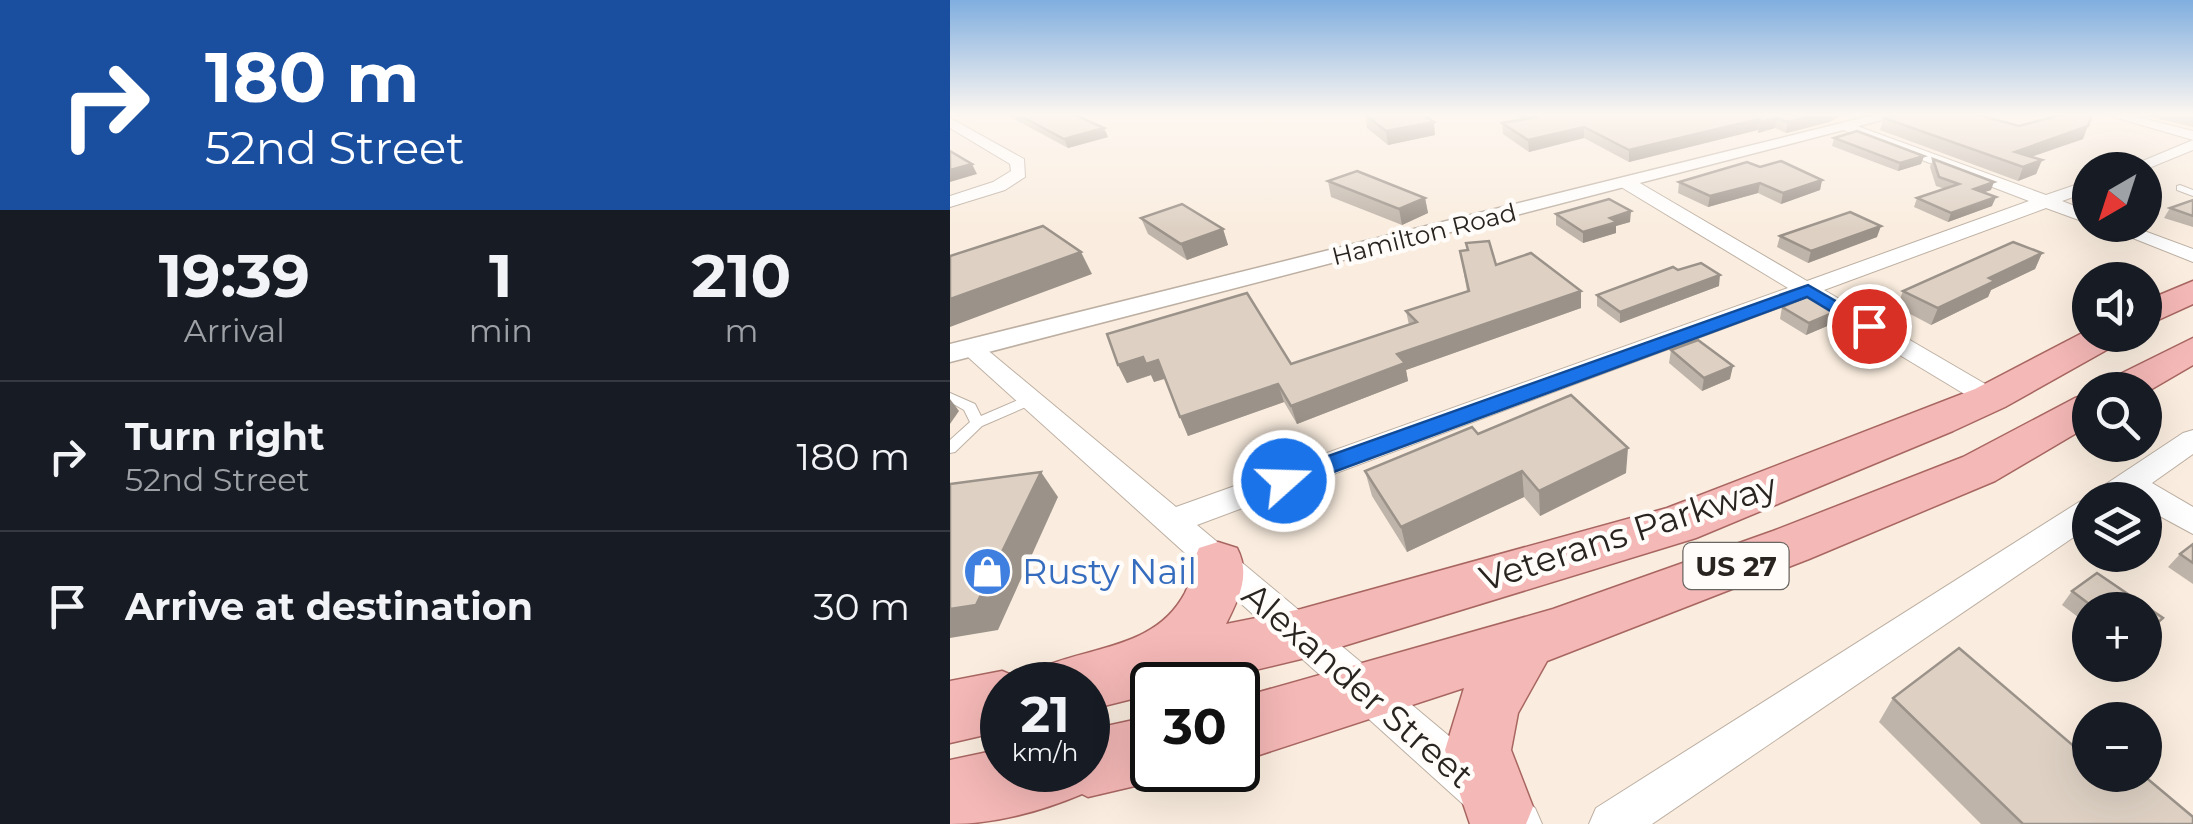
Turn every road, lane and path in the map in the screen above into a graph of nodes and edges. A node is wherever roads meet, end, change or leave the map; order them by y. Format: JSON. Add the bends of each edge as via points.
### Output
{"nodes":[{"id":1,"x":1002,"y":152,"type":"edge"},
{"id":2,"x":1743,"y":152,"type":"edge"},
{"id":3,"x":1916,"y":152,"type":"edge"},
{"id":4,"x":1627,"y":182,"type":"junction"},
{"id":5,"x":2180,"y":188,"type":"dead end"},
{"id":6,"x":2072,"y":192,"type":"edge"},
{"id":7,"x":2193,"y":192,"type":"edge"},
{"id":8,"x":950,"y":202,"type":"edge"},
{"id":9,"x":2047,"y":202,"type":"junction"},
{"id":10,"x":2072,"y":211,"type":"edge"},
{"id":11,"x":2156,"y":242,"type":"edge"},
{"id":12,"x":2193,"y":256,"type":"edge"},
{"id":13,"x":1808,"y":290,"type":"junction"},
{"id":14,"x":2193,"y":291,"type":"edge"},
{"id":15,"x":2162,"y":306,"type":"edge"},
{"id":16,"x":2193,"y":349,"type":"edge"},
{"id":17,"x":960,"y":350,"type":"edge"},
{"id":18,"x":2075,"y":352,"type":"edge"},
{"id":19,"x":2152,"y":372,"type":"edge"},
{"id":20,"x":950,"y":398,"type":"edge"},
{"id":21,"x":1990,"y":398,"type":"junction"},
{"id":22,"x":1030,"y":400,"type":"junction"},
{"id":23,"x":2072,"y":417,"type":"edge"},
{"id":24,"x":977,"y":423,"type":"junction"},
{"id":25,"x":2193,"y":440,"type":"edge"},
{"id":26,"x":950,"y":448,"type":"edge"},
{"id":27,"x":2132,"y":482,"type":"edge"},
{"id":28,"x":2162,"y":510,"type":"edge"},
{"id":29,"x":1171,"y":522,"type":"junction"},
{"id":30,"x":2072,"y":522,"type":"edge"},
{"id":31,"x":2193,"y":522,"type":"edge"},
{"id":32,"x":1218,"y":563,"type":"junction"},
{"id":33,"x":1301,"y":634,"type":"junction"},
{"id":34,"x":1527,"y":642,"type":"junction"},
{"id":35,"x":1146,"y":662,"type":"edge"},
{"id":36,"x":1169,"y":662,"type":"edge"},
{"id":37,"x":1368,"y":690,"type":"junction"},
{"id":38,"x":980,"y":706,"type":"edge"},
{"id":39,"x":950,"y":712,"type":"edge"},
{"id":40,"x":1260,"y":723,"type":"edge"},
{"id":41,"x":980,"y":787,"type":"edge"},
{"id":42,"x":950,"y":794,"type":"edge"},
{"id":43,"x":1509,"y":815,"type":"edge"},
{"id":44,"x":1612,"y":824,"type":"edge"}],
"edges":[{"from":1,"to":8,"type":"street","via":[[1018,162],[1019,173]]},
{"from":2,"to":4,"type":"street","name":"Hamilton Road"},
{"from":3,"to":9,"type":"street"},
{"from":4,"to":13,"type":"street"},
{"from":4,"to":17,"type":"street","name":"Hamilton Road"},
{"from":5,"to":7,"type":"lane"},
{"from":6,"to":9,"type":"street"},
{"from":9,"to":10,"type":"street"},
{"from":9,"to":13,"type":"street"},
{"from":11,"to":12,"type":"street"},
{"from":13,"to":21,"type":"street"},
{"from":13,"to":29,"type":"street"},
{"from":14,"to":15,"type":"main road"},
{"from":16,"to":19,"type":"main road"},
{"from":17,"to":22,"type":"street","name":"Alexander Street"},
{"from":18,"to":21,"type":"main road","name":"Veterans Parkway","number":"US 27"},
{"from":20,"to":24,"type":"lane","via":[[970,407]]},
{"from":21,"to":33,"type":"main road","name":"Veterans Parkway","number":"US 27","via":[[1678,524]]},
{"from":22,"to":24,"type":"lane"},
{"from":22,"to":29,"type":"street","name":"Alexander Street"},
{"from":23,"to":34,"type":"main road","name":"Veterans Parkway","number":"US 27","via":[[1979,469]]},
{"from":24,"to":26,"type":"lane"},
{"from":25,"to":27,"type":"street"},
{"from":28,"to":31,"type":"street"},
{"from":29,"to":32,"type":"street","name":"Alexander Street"},
{"from":30,"to":44,"type":"street"},
{"from":32,"to":33,"type":"street","name":"Alexander Street"},
{"from":32,"to":35,"type":"main road","via":[[1217,589],[1203,614],[1171,649]]},
{"from":33,"to":36,"type":"main road","name":"Veterans Parkway","number":"US 27"},
{"from":33,"to":37,"type":"street","name":"Alexander Street"},
{"from":34,"to":37,"type":"main road","name":"Veterans Parkway","number":"US 27"},
{"from":34,"to":43,"type":"main road","via":[[1488,706],[1478,750]]},
{"from":37,"to":40,"type":"main road","name":"Veterans Parkway","number":"US 27"},
{"from":37,"to":43,"type":"street","name":"Alexander Street"},
{"from":38,"to":39,"type":"main road"},
{"from":41,"to":42,"type":"main road"}]}
